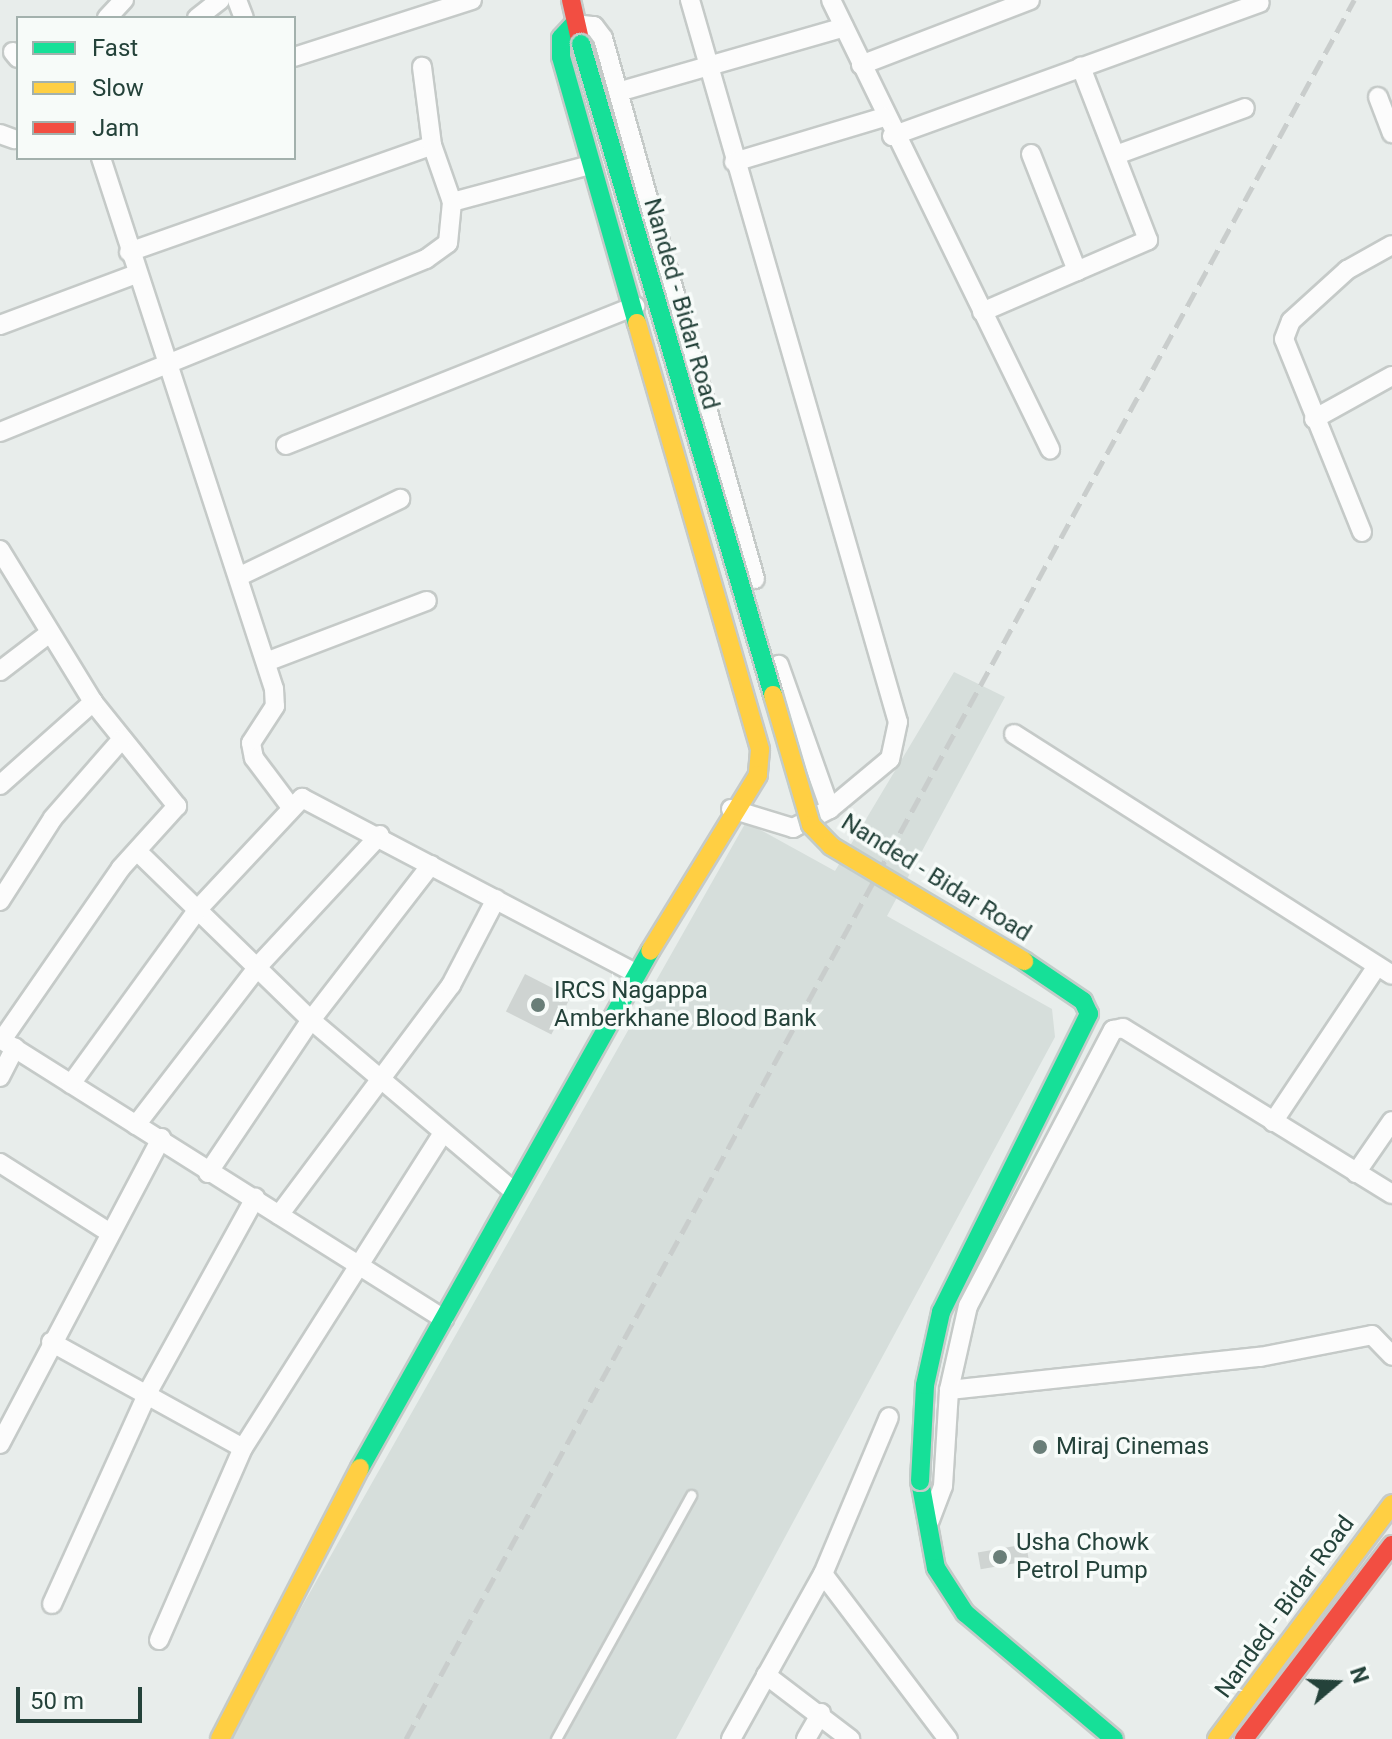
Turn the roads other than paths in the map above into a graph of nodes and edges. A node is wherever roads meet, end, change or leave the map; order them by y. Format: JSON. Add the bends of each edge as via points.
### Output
{"nodes":[{"id":1,"x":124,"y":0,"type":"edge"},
{"id":2,"x":220,"y":0,"type":"edge"},
{"id":3,"x":472,"y":0,"type":"edge"},
{"id":4,"x":690,"y":0,"type":"edge"},
{"id":5,"x":831,"y":0,"type":"edge"},
{"id":6,"x":1030,"y":0,"type":"edge"},
{"id":7,"x":1260,"y":3,"type":"dead end"},
{"id":8,"x":570,"y":10,"type":"edge"},
{"id":9,"x":109,"y":16,"type":"edge"},
{"id":10,"x":200,"y":16,"type":"edge"},
{"id":11,"x":844,"y":27,"type":"junction"},
{"id":12,"x":296,"y":56,"type":"edge"},
{"id":13,"x":861,"y":65,"type":"junction"},
{"id":14,"x":422,"y":67,"type":"dead end"},
{"id":15,"x":1081,"y":67,"type":"junction"},
{"id":16,"x":712,"y":68,"type":"junction"},
{"id":17,"x":618,"y":92,"type":"junction"},
{"id":18,"x":1378,"y":97,"type":"dead end"},
{"id":19,"x":1245,"y":108,"type":"dead end"},
{"id":20,"x":884,"y":117,"type":"junction"},
{"id":21,"x":1392,"y":133,"type":"edge"},
{"id":22,"x":892,"y":136,"type":"junction"},
{"id":23,"x":432,"y":145,"type":"junction"},
{"id":24,"x":1031,"y":154,"type":"dead end"},
{"id":25,"x":1116,"y":155,"type":"junction"},
{"id":26,"x":102,"y":160,"type":"edge"},
{"id":27,"x":734,"y":162,"type":"junction"},
{"id":28,"x":590,"y":165,"type":"junction"},
{"id":29,"x":452,"y":202,"type":"junction"},
{"id":30,"x":1392,"y":245,"type":"edge"},
{"id":31,"x":129,"y":252,"type":"junction"},
{"id":32,"x":1077,"y":271,"type":"junction"},
{"id":33,"x":134,"y":275,"type":"junction"},
{"id":34,"x":635,"y":306,"type":"junction"},
{"id":35,"x":982,"y":312,"type":"junction"},
{"id":36,"x":0,"y":325,"type":"edge"},
{"id":37,"x":169,"y":367,"type":"junction"},
{"id":38,"x":1392,"y":376,"type":"edge"},
{"id":39,"x":1314,"y":419,"type":"junction"},
{"id":40,"x":0,"y":432,"type":"edge"},
{"id":41,"x":286,"y":445,"type":"dead end"},
{"id":42,"x":1050,"y":449,"type":"dead end"},
{"id":43,"x":400,"y":499,"type":"dead end"},
{"id":44,"x":1362,"y":532,"type":"dead end"},
{"id":45,"x":1,"y":558,"type":"edge"},
{"id":46,"x":240,"y":576,"type":"junction"},
{"id":47,"x":427,"y":601,"type":"dead end"},
{"id":48,"x":47,"y":635,"type":"junction"},
{"id":49,"x":266,"y":662,"type":"junction"},
{"id":50,"x":0,"y":671,"type":"edge"},
{"id":51,"x":93,"y":702,"type":"junction"},
{"id":52,"x":1014,"y":734,"type":"dead end"},
{"id":53,"x":122,"y":739,"type":"junction"},
{"id":54,"x":0,"y":785,"type":"edge"},
{"id":55,"x":290,"y":806,"type":"junction"},
{"id":56,"x":731,"y":809,"type":"junction"},
{"id":57,"x":830,"y":809,"type":"junction"},
{"id":58,"x":380,"y":835,"type":"junction"},
{"id":59,"x":137,"y":851,"type":"junction"},
{"id":60,"x":431,"y":865,"type":"junction"},
{"id":61,"x":496,"y":899,"type":"junction"},
{"id":62,"x":0,"y":901,"type":"edge"},
{"id":63,"x":199,"y":908,"type":"junction"},
{"id":64,"x":260,"y":964,"type":"junction"},
{"id":65,"x":1384,"y":970,"type":"edge"},
{"id":66,"x":637,"y":974,"type":"junction"},
{"id":67,"x":311,"y":1020,"type":"junction"},
{"id":68,"x":6,"y":1042,"type":"edge"},
{"id":69,"x":378,"y":1076,"type":"junction"},
{"id":70,"x":0,"y":1077,"type":"edge"},
{"id":71,"x":71,"y":1084,"type":"junction"},
{"id":72,"x":1392,"y":1121,"type":"edge"},
{"id":73,"x":1273,"y":1122,"type":"junction"},
{"id":74,"x":136,"y":1125,"type":"junction"},
{"id":75,"x":442,"y":1135,"type":"junction"},
{"id":76,"x":161,"y":1138,"type":"junction"},
{"id":77,"x":0,"y":1163,"type":"edge"},
{"id":78,"x":208,"y":1173,"type":"junction"},
{"id":79,"x":1356,"y":1173,"type":"junction"},
{"id":80,"x":513,"y":1191,"type":"junction"},
{"id":81,"x":1392,"y":1194,"type":"edge"},
{"id":82,"x":255,"y":1198,"type":"junction"},
{"id":83,"x":279,"y":1215,"type":"junction"},
{"id":84,"x":107,"y":1231,"type":"junction"},
{"id":85,"x":354,"y":1262,"type":"junction"},
{"id":86,"x":444,"y":1319,"type":"junction"},
{"id":87,"x":51,"y":1342,"type":"junction"},
{"id":88,"x":1392,"y":1356,"type":"edge"},
{"id":89,"x":949,"y":1390,"type":"junction"},
{"id":90,"x":148,"y":1392,"type":"junction"},
{"id":91,"x":889,"y":1417,"type":"dead end"},
{"id":92,"x":0,"y":1444,"type":"edge"},
{"id":93,"x":243,"y":1448,"type":"junction"},
{"id":94,"x":691,"y":1495,"type":"dead end"},
{"id":95,"x":1392,"y":1504,"type":"edge"},
{"id":96,"x":927,"y":1527,"type":"junction"},
{"id":97,"x":1392,"y":1545,"type":"edge"},
{"id":98,"x":823,"y":1574,"type":"junction"},
{"id":99,"x":52,"y":1604,"type":"dead end"},
{"id":100,"x":159,"y":1640,"type":"dead end"},
{"id":101,"x":766,"y":1675,"type":"junction"},
{"id":102,"x":821,"y":1713,"type":"junction"},
{"id":103,"x":220,"y":1739,"type":"edge"},
{"id":104,"x":556,"y":1739,"type":"edge"},
{"id":105,"x":731,"y":1739,"type":"edge"},
{"id":106,"x":806,"y":1739,"type":"edge"},
{"id":107,"x":850,"y":1739,"type":"edge"},
{"id":108,"x":948,"y":1739,"type":"edge"},
{"id":109,"x":1114,"y":1739,"type":"edge"},
{"id":110,"x":1217,"y":1739,"type":"edge"},
{"id":111,"x":1244,"y":1739,"type":"edge"}],
"edges":[{"from":1,"to":9,"type":"street"},
{"from":2,"to":10,"type":"street"},
{"from":3,"to":12,"type":"street"},
{"from":4,"to":16,"type":"street"},
{"from":5,"to":11,"type":"street"},
{"from":6,"to":13,"type":"street"},
{"from":7,"to":15,"type":"street"},
{"from":8,"to":17,"type":"street","via":[[603,38]]},
{"from":8,"to":28,"type":"main road","via":[[558,44]]},
{"from":8,"to":96,"type":"main road","name":"Nanded - Bidar Road","bridge":true,"via":[[811,825],[831,846],[954,914],[1083,1001],[1089,1014],[941,1312],[925,1385],[920,1481]]},
{"from":11,"to":13,"type":"street"},
{"from":11,"to":16,"type":"street"},
{"from":13,"to":20,"type":"street"},
{"from":14,"to":23,"type":"street"},
{"from":15,"to":22,"type":"street"},
{"from":15,"to":25,"type":"street"},
{"from":16,"to":17,"type":"street"},
{"from":16,"to":27,"type":"street"},
{"from":17,"to":57,"type":"street","via":[[779,665]]},
{"from":18,"to":21,"type":"street"},
{"from":19,"to":25,"type":"street"},
{"from":20,"to":22,"type":"street"},
{"from":20,"to":27,"type":"street"},
{"from":22,"to":35,"type":"street"},
{"from":23,"to":29,"type":"street"},
{"from":23,"to":31,"type":"street"},
{"from":24,"to":32,"type":"street"},
{"from":25,"to":32,"type":"street","via":[[1148,240]]},
{"from":26,"to":31,"type":"street"},
{"from":27,"to":57,"type":"street","via":[[898,722],[890,759]]},
{"from":28,"to":29,"type":"street"},
{"from":28,"to":34,"type":"main road"},
{"from":29,"to":37,"type":"street","via":[[448,243],[426,259]]},
{"from":30,"to":39,"type":"street","via":[[1347,270],[1285,329],[1288,355]]},
{"from":31,"to":33,"type":"street"},
{"from":32,"to":35,"type":"street"},
{"from":33,"to":36,"type":"street"},
{"from":33,"to":37,"type":"street"},
{"from":34,"to":41,"type":"street"},
{"from":34,"to":56,"type":"main road","via":[[760,750],[758,775]]},
{"from":35,"to":42,"type":"street"},
{"from":37,"to":40,"type":"street"},
{"from":37,"to":46,"type":"street"},
{"from":38,"to":39,"type":"street"},
{"from":39,"to":44,"type":"street"},
{"from":43,"to":46,"type":"street"},
{"from":45,"to":48,"type":"street"},
{"from":46,"to":49,"type":"street"},
{"from":47,"to":49,"type":"street"},
{"from":48,"to":50,"type":"street"},
{"from":48,"to":51,"type":"street"},
{"from":49,"to":55,"type":"street","via":[[275,706],[251,743],[254,758]]},
{"from":51,"to":53,"type":"street"},
{"from":51,"to":54,"type":"street"},
{"from":52,"to":65,"type":"street"},
{"from":53,"to":59,"type":"street","via":[[177,806]]},
{"from":53,"to":62,"type":"street","via":[[53,818]]},
{"from":55,"to":58,"type":"street","via":[[302,798],[320,802]]},
{"from":55,"to":63,"type":"street"},
{"from":56,"to":57,"type":"street","via":[[793,828]]},
{"from":56,"to":66,"type":"main road"},
{"from":58,"to":60,"type":"street"},
{"from":58,"to":64,"type":"street"},
{"from":59,"to":63,"type":"street"},
{"from":59,"to":68,"type":"street"},
{"from":60,"to":61,"type":"street"},
{"from":60,"to":67,"type":"street"},
{"from":61,"to":66,"type":"street"},
{"from":61,"to":69,"type":"street","via":[[451,985]]},
{"from":63,"to":64,"type":"street"},
{"from":63,"to":71,"type":"street"},
{"from":64,"to":67,"type":"street"},
{"from":64,"to":74,"type":"street"},
{"from":65,"to":73,"type":"street"},
{"from":66,"to":80,"type":"main road"},
{"from":67,"to":69,"type":"street"},
{"from":67,"to":78,"type":"street"},
{"from":68,"to":70,"type":"street"},
{"from":68,"to":71,"type":"street"},
{"from":69,"to":75,"type":"street"},
{"from":69,"to":83,"type":"street"},
{"from":71,"to":74,"type":"street"},
{"from":72,"to":79,"type":"street"},
{"from":73,"to":79,"type":"street"},
{"from":73,"to":89,"type":"street","via":[[1123,1028],[1113,1030],[968,1306]]},
{"from":74,"to":76,"type":"street"},
{"from":75,"to":80,"type":"street"},
{"from":75,"to":85,"type":"street"},
{"from":76,"to":78,"type":"street"},
{"from":76,"to":84,"type":"street"},
{"from":77,"to":84,"type":"street"},
{"from":78,"to":82,"type":"street"},
{"from":79,"to":81,"type":"street"},
{"from":80,"to":86,"type":"main road"},
{"from":82,"to":83,"type":"street"},
{"from":82,"to":90,"type":"street"},
{"from":83,"to":85,"type":"street"},
{"from":84,"to":87,"type":"street"},
{"from":85,"to":86,"type":"street"},
{"from":85,"to":93,"type":"street"},
{"from":86,"to":103,"type":"main road","via":[[299,1578]]},
{"from":87,"to":90,"type":"street"},
{"from":87,"to":92,"type":"street"},
{"from":88,"to":89,"type":"street","via":[[1372,1335],[1260,1357]]},
{"from":89,"to":96,"type":"street","via":[[943,1486]]},
{"from":90,"to":93,"type":"street"},
{"from":90,"to":99,"type":"street"},
{"from":91,"to":98,"type":"street"},
{"from":93,"to":100,"type":"street"},
{"from":94,"to":104,"type":"lane"},
{"from":95,"to":110,"type":"main road","name":"Nanded - Bidar Road"},
{"from":96,"to":109,"type":"main road","name":"Nanded - Bidar Road","via":[[936,1568],[965,1613]]},
{"from":97,"to":111,"type":"main road","name":"Nanded - Bidar Road"},
{"from":98,"to":101,"type":"street"},
{"from":98,"to":108,"type":"street"},
{"from":101,"to":102,"type":"street"},
{"from":101,"to":105,"type":"street"},
{"from":102,"to":106,"type":"street"},
{"from":102,"to":107,"type":"street"}]}
